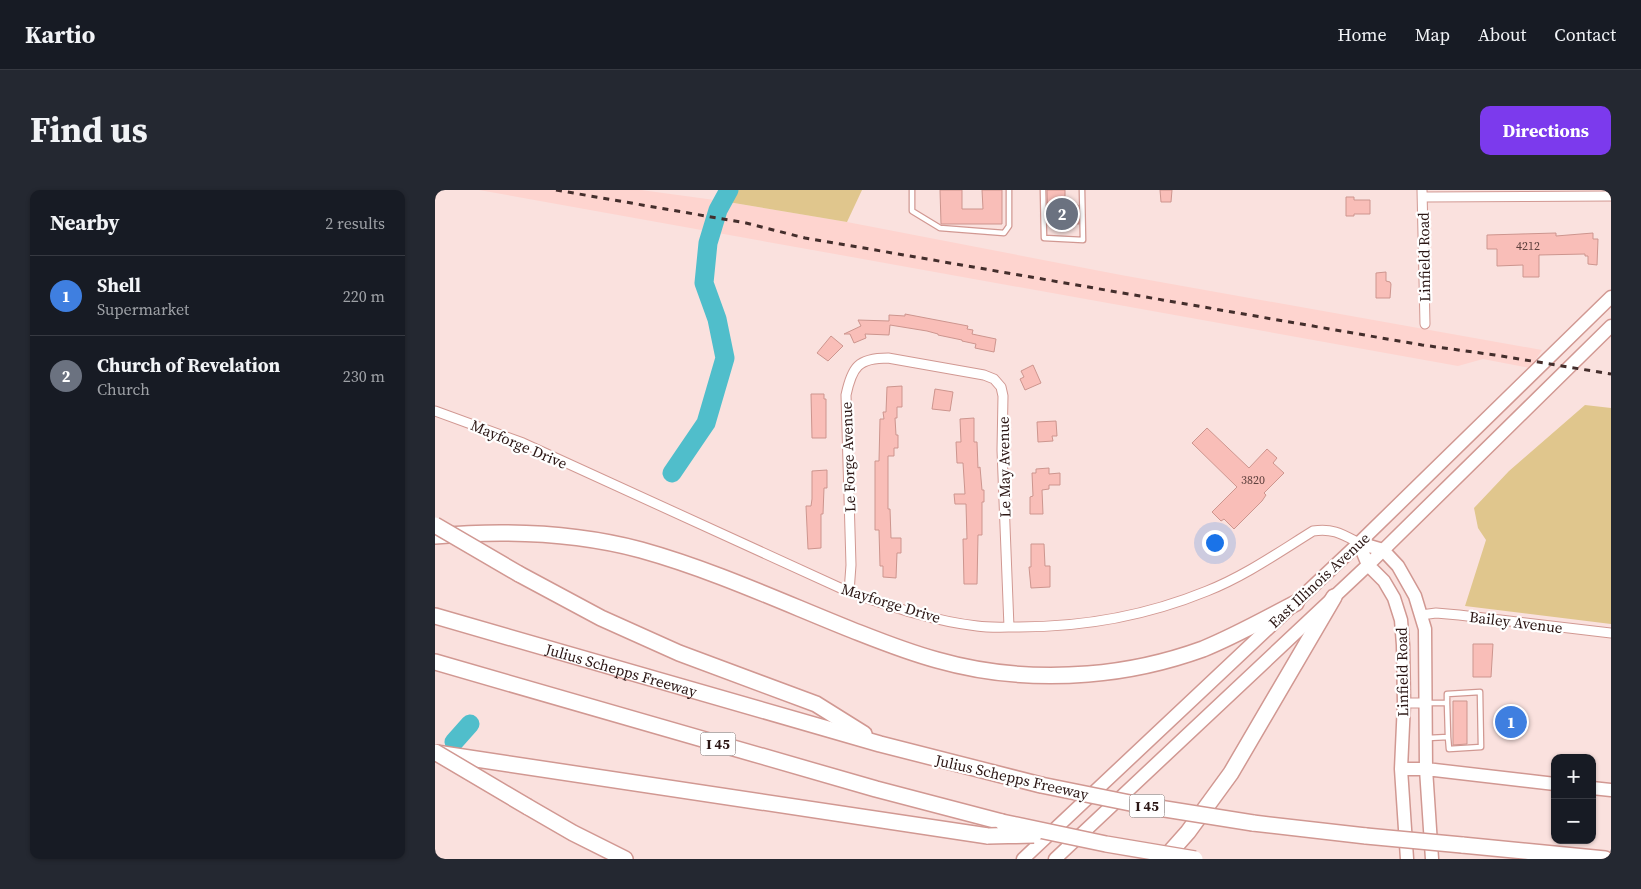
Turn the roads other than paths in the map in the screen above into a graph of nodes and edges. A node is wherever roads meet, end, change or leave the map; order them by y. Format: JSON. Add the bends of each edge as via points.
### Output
{"nodes":[{"id":1,"x":912,"y":190,"type":"edge"},
{"id":2,"x":1009,"y":190,"type":"edge"},
{"id":3,"x":1043,"y":190,"type":"edge"},
{"id":4,"x":1082,"y":190,"type":"edge"},
{"id":5,"x":1422,"y":194,"type":"edge"},
{"id":6,"x":1611,"y":196,"type":"edge"},
{"id":7,"x":1611,"y":296,"type":"edge"},
{"id":8,"x":1425,"y":324,"type":"dead end"},
{"id":9,"x":1611,"y":326,"type":"edge"},
{"id":10,"x":926,"y":364,"type":"joint"},
{"id":11,"x":435,"y":411,"type":"edge"},
{"id":12,"x":435,"y":526,"type":"edge"},
{"id":13,"x":435,"y":536,"type":"edge"},
{"id":14,"x":1359,"y":543,"type":"junction"},
{"id":15,"x":1383,"y":550,"type":"junction"},
{"id":16,"x":1368,"y":565,"type":"junction"},
{"id":17,"x":849,"y":592,"type":"junction"},
{"id":18,"x":1334,"y":597,"type":"junction"},
{"id":19,"x":1296,"y":603,"type":"junction"},
{"id":20,"x":1421,"y":614,"type":"junction"},
{"id":21,"x":435,"y":616,"type":"edge"},
{"id":22,"x":1009,"y":627,"type":"junction"},
{"id":23,"x":1611,"y":632,"type":"edge"},
{"id":24,"x":435,"y":662,"type":"edge"},
{"id":25,"x":1404,"y":703,"type":"junction"},
{"id":26,"x":1427,"y":703,"type":"junction"},
{"id":27,"x":1447,"y":703,"type":"junction"},
{"id":28,"x":1448,"y":737,"type":"junction"},
{"id":29,"x":1427,"y":738,"type":"junction"},
{"id":30,"x":880,"y":744,"type":"junction"},
{"id":31,"x":435,"y":752,"type":"edge"},
{"id":32,"x":1401,"y":769,"type":"junction"},
{"id":33,"x":1427,"y":769,"type":"junction"},
{"id":34,"x":1551,"y":784,"type":"edge"},
{"id":35,"x":1596,"y":788,"type":"edge"},
{"id":36,"x":1611,"y":790,"type":"edge"},
{"id":37,"x":1066,"y":835,"type":"junction"},
{"id":38,"x":625,"y":859,"type":"edge"},
{"id":39,"x":1023,"y":859,"type":"edge"},
{"id":40,"x":1055,"y":859,"type":"edge"},
{"id":41,"x":1164,"y":859,"type":"edge"},
{"id":42,"x":1195,"y":859,"type":"edge"},
{"id":43,"x":1407,"y":859,"type":"edge"},
{"id":44,"x":1431,"y":859,"type":"edge"},
{"id":45,"x":1605,"y":859,"type":"edge"}],
"edges":[{"from":1,"to":2,"type":"lane","via":[[912,210],[940,228],[1004,233],[1009,226]]},
{"from":3,"to":4,"type":"lane","via":[[1043,238],[1083,240]]},
{"from":5,"to":6,"type":"street"},
{"from":5,"to":8,"type":"street","name":"Linfield Road"},
{"from":7,"to":14,"type":"main road","name":"East Illinois Avenue"},
{"from":9,"to":15,"type":"main road","name":"East Illinois Avenue"},
{"from":10,"to":17,"type":"street","name":"Le Forge Avenue","via":[[875,358],[854,368],[849,379],[846,395]]},
{"from":10,"to":22,"type":"street","name":"Le May Avenue","via":[[983,375],[994,379],[1001,387]]},
{"from":11,"to":17,"type":"street","name":"Mayforge Drive","via":[[523,443]]},
{"from":12,"to":30,"type":"highway","bridge":true,"via":[[593,614],[671,650],[815,704]]},
{"from":13,"to":19,"type":"highway","via":[[491,533],[558,535],[640,550],[899,649],[977,670],[1014,674],[1090,674],[1167,660],[1237,634]]},
{"from":14,"to":15,"type":"main road"},
{"from":14,"to":16,"type":"main road","name":"Linfield Road"},
{"from":14,"to":19,"type":"main road","name":"East Illinois Avenue"},
{"from":14,"to":22,"type":"street","name":"Mayforge Drive","via":[[1337,531],[1313,531],[1243,574],[1167,605],[1080,625]]},
{"from":15,"to":16,"type":"main road","name":"East Illinois Avenue"},
{"from":15,"to":20,"type":"main road","name":"Linfield Road","via":[[1398,566]]},
{"from":16,"to":18,"type":"main road","name":"East Illinois Avenue"},
{"from":16,"to":25,"type":"main road","name":"Linfield Road","via":[[1384,581],[1401,620]]},
{"from":17,"to":22,"type":"street","name":"Mayforge Drive","via":[[953,622],[979,627]]},
{"from":18,"to":40,"type":"main road","name":"East Illinois Avenue"},
{"from":18,"to":41,"type":"highway","via":[[1231,773]]},
{"from":19,"to":39,"type":"main road","name":"East Illinois Avenue"},
{"from":20,"to":23,"type":"street","name":"Bailey Avenue","via":[[1459,614]]},
{"from":20,"to":26,"type":"main road","name":"Linfield Road","via":[[1425,629]]},
{"from":21,"to":30,"type":"highway","name":"Julius Schepps Freeway","number":"I 45"},
{"from":24,"to":37,"type":"highway","number":"I 45","bridge":true,"via":[[876,789]]},
{"from":25,"to":26,"type":"street"},
{"from":25,"to":32,"type":"main road","name":"Linfield Road"},
{"from":26,"to":27,"type":"lane"},
{"from":26,"to":29,"type":"main road","name":"Linfield Road"},
{"from":27,"to":28,"type":"lane"},
{"from":27,"to":28,"type":"lane","via":[[1447,694],[1480,692],[1481,747],[1449,748]]},
{"from":28,"to":29,"type":"lane"},
{"from":29,"to":33,"type":"main road","name":"Linfield Road"},
{"from":30,"to":45,"type":"highway","name":"Julius Schepps Freeway","number":"I 45","bridge":true,"via":[[1041,785],[1139,805],[1253,823]]},
{"from":31,"to":37,"type":"highway","bridge":true,"via":[[988,836]]},
{"from":31,"to":38,"type":"highway","bridge":true,"via":[[573,833]]},
{"from":32,"to":33,"type":"main road"},
{"from":32,"to":43,"type":"main road","name":"Linfield Road"},
{"from":33,"to":34,"type":"main road"},
{"from":33,"to":44,"type":"main road","name":"Linfield Road"},
{"from":35,"to":36,"type":"main road"},
{"from":37,"to":42,"type":"highway","number":"I 45","bridge":true}]}
